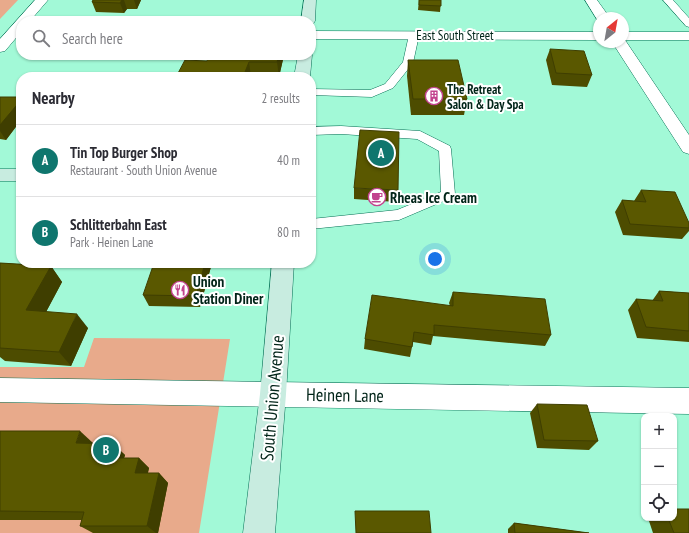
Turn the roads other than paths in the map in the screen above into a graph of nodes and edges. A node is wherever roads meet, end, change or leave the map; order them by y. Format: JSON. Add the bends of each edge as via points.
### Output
{"nodes":[{"id":1,"x":42,"y":0,"type":"edge"},
{"id":2,"x":310,"y":0,"type":"edge"},
{"id":3,"x":591,"y":0,"type":"edge"},
{"id":4,"x":668,"y":0,"type":"edge"},
{"id":5,"x":599,"y":12,"type":"edge"},
{"id":6,"x":29,"y":16,"type":"edge"},
{"id":7,"x":308,"y":16,"type":"edge"},
{"id":8,"x":689,"y":24,"type":"edge"},
{"id":9,"x":16,"y":31,"type":"edge"},
{"id":10,"x":316,"y":35,"type":"edge"},
{"id":11,"x":414,"y":35,"type":"junction"},
{"id":12,"x":593,"y":36,"type":"edge"},
{"id":13,"x":629,"y":36,"type":"edge"},
{"id":14,"x":689,"y":36,"type":"edge"},
{"id":15,"x":0,"y":48,"type":"edge"},
{"id":16,"x":623,"y":48,"type":"edge"},
{"id":17,"x":304,"y":60,"type":"edge"},
{"id":18,"x":303,"y":72,"type":"edge"},
{"id":19,"x":316,"y":92,"type":"edge"},
{"id":20,"x":316,"y":131,"type":"edge"},
{"id":21,"x":689,"y":148,"type":"edge"},
{"id":22,"x":0,"y":175,"type":"edge"},
{"id":23,"x":16,"y":175,"type":"edge"},
{"id":24,"x":316,"y":223,"type":"edge"},
{"id":25,"x":283,"y":268,"type":"edge"},
{"id":26,"x":0,"y":390,"type":"edge"},
{"id":27,"x":273,"y":394,"type":"junction"},
{"id":28,"x":689,"y":401,"type":"edge"},
{"id":29,"x":259,"y":533,"type":"edge"}],
"edges":[{"from":1,"to":6,"type":"street"},
{"from":2,"to":7,"type":"street"},
{"from":3,"to":5,"type":"street"},
{"from":4,"to":8,"type":"lane"},
{"from":9,"to":15,"type":"street"},
{"from":10,"to":11,"type":"street","name":"East South Street"},
{"from":11,"to":12,"type":"street","name":"East South Street"},
{"from":11,"to":19,"type":"lane","via":[[408,63],[389,86],[372,94]]},
{"from":13,"to":14,"type":"street"},
{"from":16,"to":21,"type":"street"},
{"from":17,"to":18,"type":"street"},
{"from":20,"to":24,"type":"lane","via":[[420,135],[445,149],[448,194],[399,215]]},
{"from":22,"to":23,"type":"street"},
{"from":25,"to":27,"type":"street","name":"South Union Avenue"},
{"from":26,"to":27,"type":"street","name":"Heinen Lane"},
{"from":27,"to":28,"type":"street","name":"Heinen Lane"},
{"from":27,"to":29,"type":"street","name":"South Union Avenue"}]}
